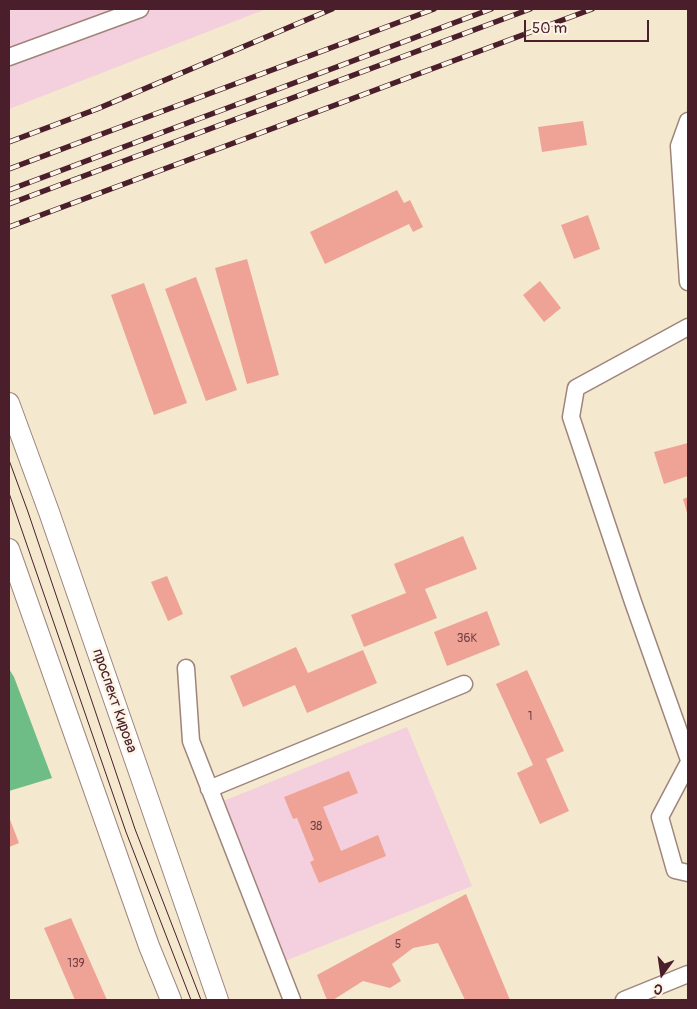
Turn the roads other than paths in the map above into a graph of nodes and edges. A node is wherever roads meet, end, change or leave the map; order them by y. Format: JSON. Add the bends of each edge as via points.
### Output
{"nodes":[{"id":1,"x":140,"y":9,"type":"edge"},
{"id":2,"x":9,"y":57,"type":"edge"},
{"id":3,"x":688,"y":121,"type":"edge"},
{"id":4,"x":688,"y":282,"type":"edge"},
{"id":5,"x":688,"y":326,"type":"edge"},
{"id":6,"x":9,"y":403,"type":"edge"},
{"id":7,"x":9,"y":549,"type":"edge"},
{"id":8,"x":186,"y":668,"type":"dead end"},
{"id":9,"x":464,"y":684,"type":"dead end"},
{"id":10,"x":688,"y":757,"type":"edge"},
{"id":11,"x":688,"y":764,"type":"edge"},
{"id":12,"x":209,"y":789,"type":"junction"},
{"id":13,"x":688,"y":873,"type":"edge"},
{"id":14,"x":688,"y":974,"type":"edge"},
{"id":15,"x":171,"y":1000,"type":"edge"},
{"id":16,"x":218,"y":1000,"type":"edge"},
{"id":17,"x":292,"y":1000,"type":"edge"},
{"id":18,"x":624,"y":1000,"type":"edge"}],
"edges":[{"from":1,"to":2,"type":"street"},
{"from":3,"to":4,"type":"street","via":[[679,146]]},
{"from":5,"to":10,"type":"street","via":[[576,388],[571,417],[632,602]]},
{"from":6,"to":16,"type":"main road","name":"проспект Кирова"},
{"from":7,"to":15,"type":"main road"},
{"from":8,"to":12,"type":"street","via":[[191,741]]},
{"from":9,"to":12,"type":"street"},
{"from":11,"to":13,"type":"street","via":[[660,818],[675,870]]},
{"from":12,"to":17,"type":"street"},
{"from":14,"to":18,"type":"street"}]}
